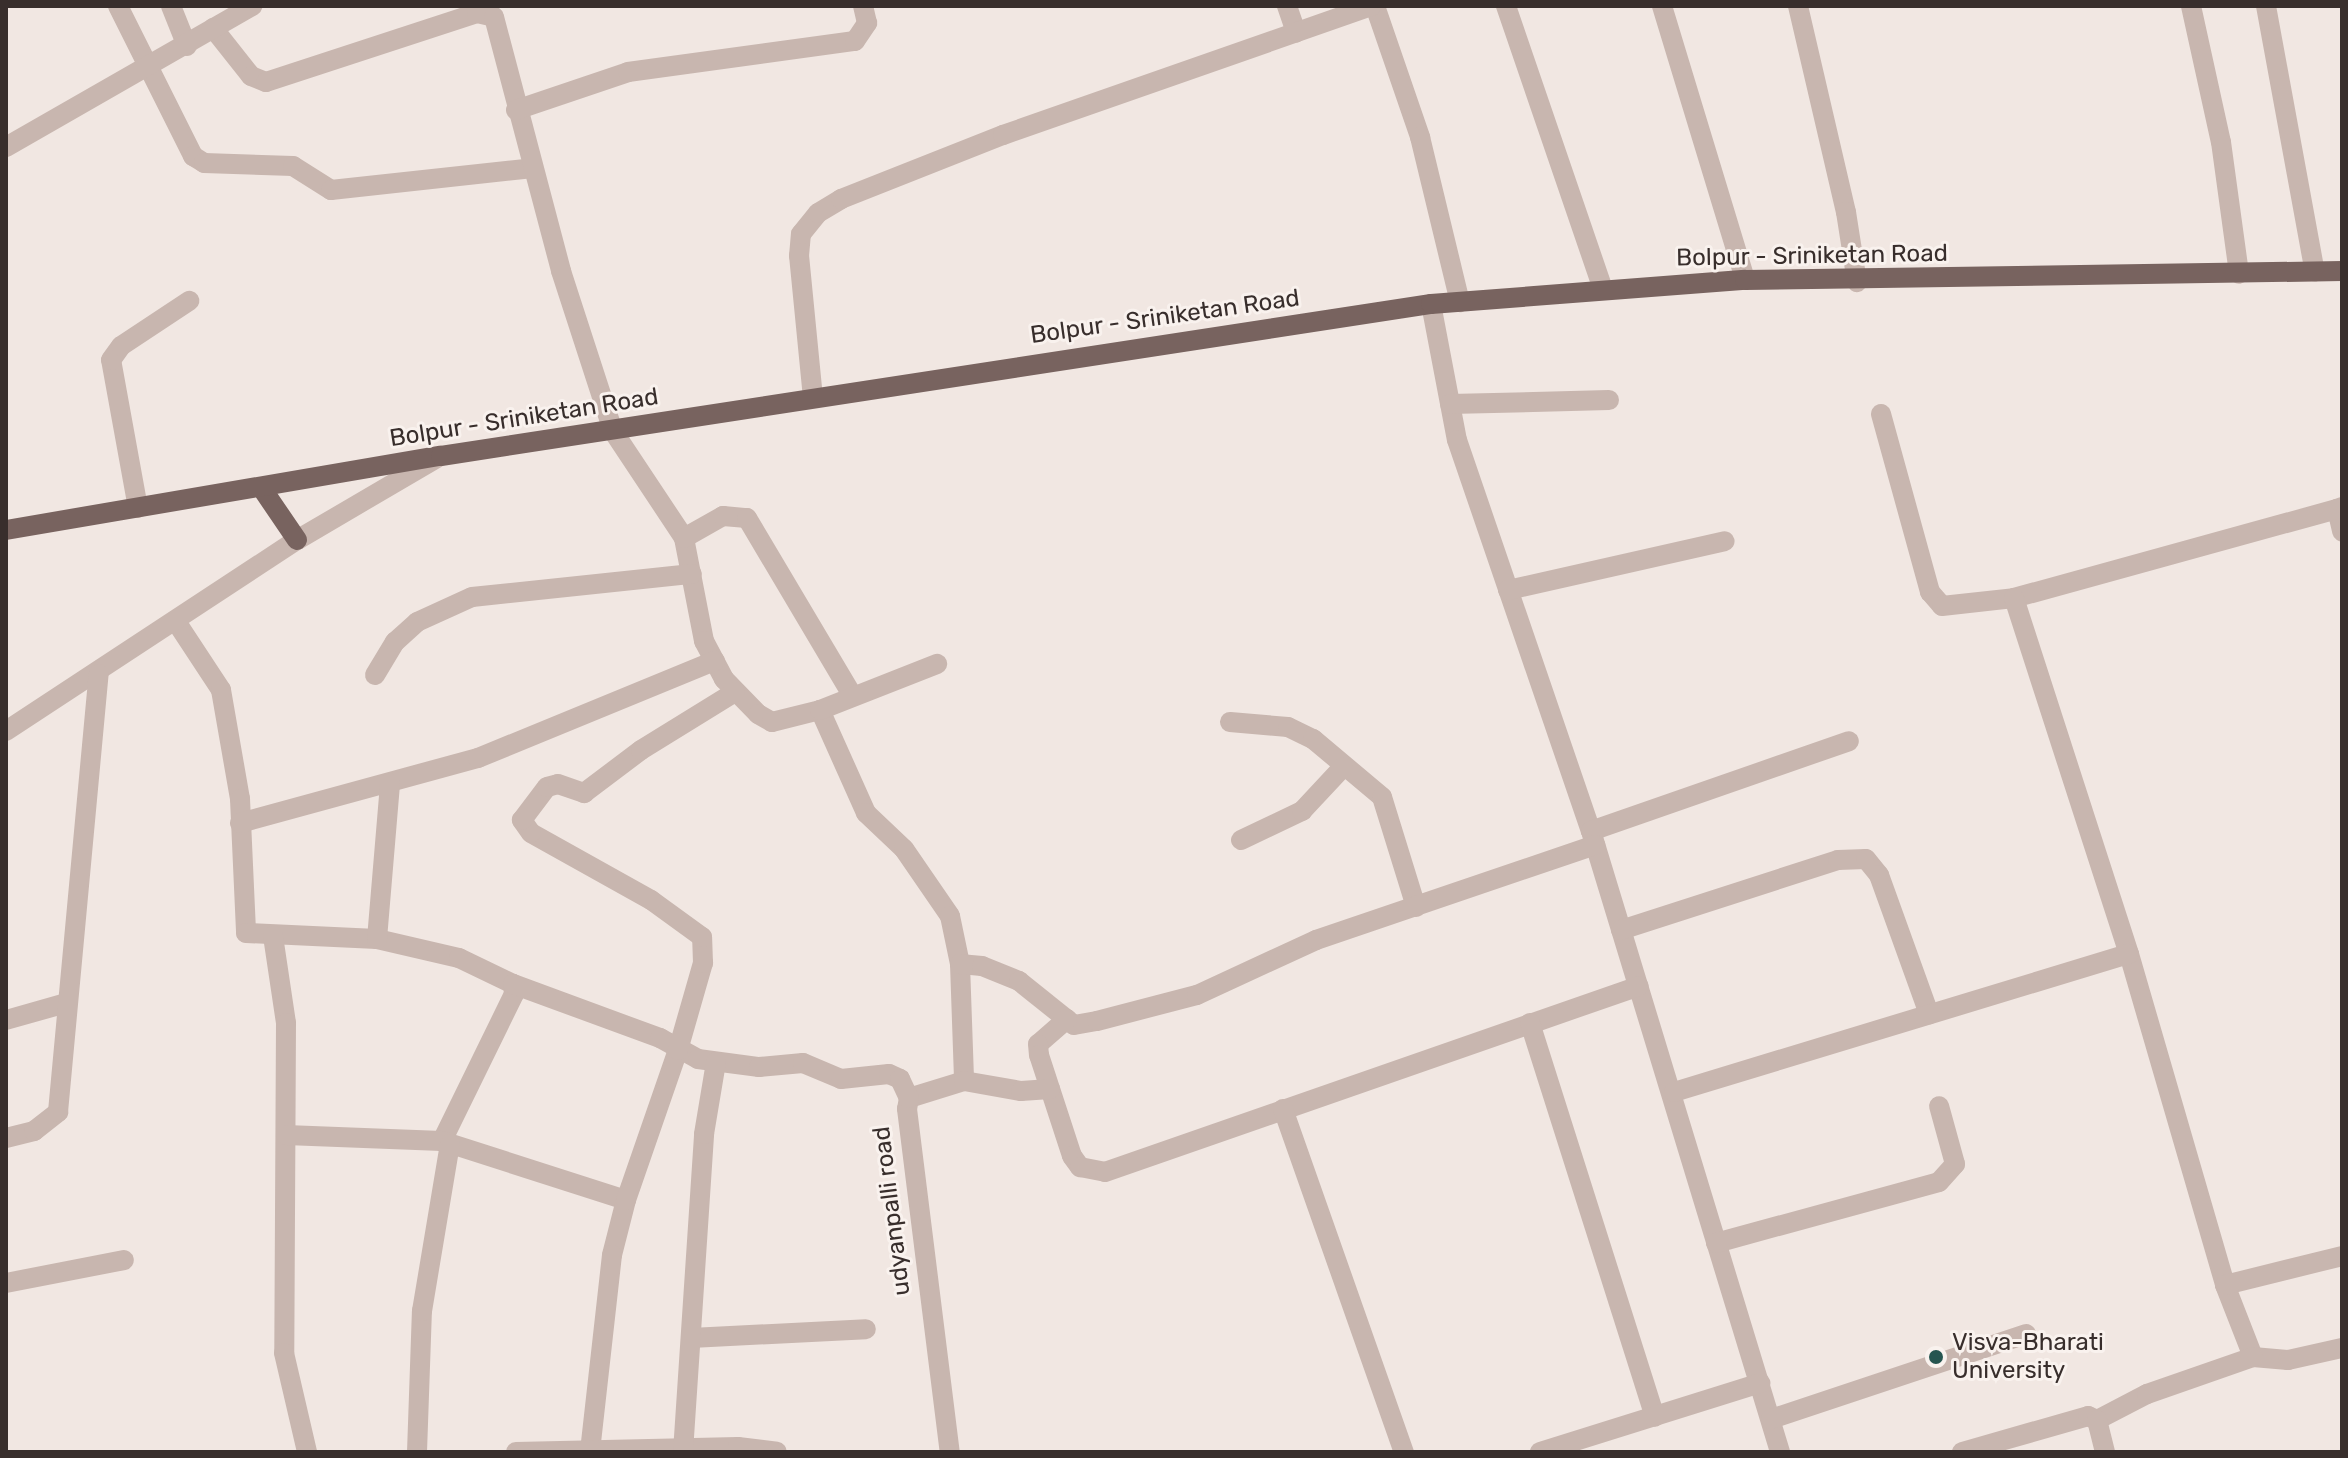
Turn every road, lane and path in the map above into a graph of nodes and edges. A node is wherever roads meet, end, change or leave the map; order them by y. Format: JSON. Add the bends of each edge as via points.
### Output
{"nodes":[{"id":1,"x":118,"y":6,"type":"edge"},
{"id":2,"x":171,"y":6,"type":"edge"},
{"id":3,"x":252,"y":6,"type":"edge"},
{"id":4,"x":863,"y":6,"type":"edge"},
{"id":5,"x":1287,"y":6,"type":"edge"},
{"id":6,"x":1373,"y":6,"type":"edge"},
{"id":7,"x":1506,"y":6,"type":"edge"},
{"id":8,"x":1662,"y":6,"type":"edge"},
{"id":9,"x":1798,"y":6,"type":"edge"},
{"id":10,"x":2191,"y":6,"type":"edge"},
{"id":11,"x":2266,"y":6,"type":"edge"},
{"id":12,"x":431,"y":15,"type":"edge"},
{"id":13,"x":213,"y":28,"type":"junction"},
{"id":14,"x":1296,"y":32,"type":"junction"},
{"id":15,"x":187,"y":46,"type":"junction"},
{"id":16,"x":148,"y":68,"type":"junction"},
{"id":17,"x":516,"y":110,"type":"junction"},
{"id":18,"x":6,"y":147,"type":"edge"},
{"id":19,"x":533,"y":168,"type":"junction"},
{"id":20,"x":2342,"y":271,"type":"edge"},
{"id":21,"x":2315,"y":272,"type":"junction"},
{"id":22,"x":2239,"y":274,"type":"junction"},
{"id":23,"x":1745,"y":280,"type":"junction"},
{"id":24,"x":1857,"y":282,"type":"junction"},
{"id":25,"x":1602,"y":287,"type":"junction"},
{"id":26,"x":189,"y":301,"type":"dead end"},
{"id":27,"x":1460,"y":302,"type":"junction"},
{"id":28,"x":1431,"y":304,"type":"junction"},
{"id":29,"x":813,"y":398,"type":"junction"},
{"id":30,"x":1609,"y":400,"type":"dead end"},
{"id":31,"x":1450,"y":404,"type":"junction"},
{"id":32,"x":1881,"y":414,"type":"dead end"},
{"id":33,"x":613,"y":431,"type":"junction"},
{"id":34,"x":441,"y":456,"type":"junction"},
{"id":35,"x":261,"y":487,"type":"junction"},
{"id":36,"x":138,"y":508,"type":"junction"},
{"id":37,"x":2339,"y":508,"type":"edge"},
{"id":38,"x":6,"y":530,"type":"edge"},
{"id":39,"x":2342,"y":531,"type":"edge"},
{"id":40,"x":684,"y":538,"type":"junction"},
{"id":41,"x":297,"y":540,"type":"junction"},
{"id":42,"x":1725,"y":541,"type":"dead end"},
{"id":43,"x":692,"y":574,"type":"junction"},
{"id":44,"x":1508,"y":590,"type":"junction"},
{"id":45,"x":2014,"y":598,"type":"junction"},
{"id":46,"x":177,"y":623,"type":"junction"},
{"id":47,"x":715,"y":661,"type":"junction"},
{"id":48,"x":937,"y":664,"type":"dead end"},
{"id":49,"x":99,"y":674,"type":"junction"},
{"id":50,"x":375,"y":675,"type":"dead end"},
{"id":51,"x":735,"y":692,"type":"junction"},
{"id":52,"x":852,"y":695,"type":"junction"},
{"id":53,"x":820,"y":710,"type":"junction"},
{"id":54,"x":1230,"y":722,"type":"dead end"},
{"id":55,"x":6,"y":731,"type":"edge"},
{"id":56,"x":1849,"y":741,"type":"dead end"},
{"id":57,"x":1343,"y":767,"type":"junction"},
{"id":58,"x":390,"y":784,"type":"junction"},
{"id":59,"x":240,"y":823,"type":"junction"},
{"id":60,"x":1593,"y":838,"type":"junction"},
{"id":61,"x":1241,"y":840,"type":"dead end"},
{"id":62,"x":1416,"y":907,"type":"junction"},
{"id":63,"x":1621,"y":930,"type":"junction"},
{"id":64,"x":273,"y":936,"type":"junction"},
{"id":65,"x":377,"y":939,"type":"junction"},
{"id":66,"x":2129,"y":954,"type":"junction"},
{"id":67,"x":960,"y":964,"type":"junction"},
{"id":68,"x":513,"y":984,"type":"junction"},
{"id":69,"x":1639,"y":986,"type":"junction"},
{"id":70,"x":66,"y":1003,"type":"junction"},
{"id":71,"x":1929,"y":1014,"type":"junction"},
{"id":72,"x":1067,"y":1019,"type":"junction"},
{"id":73,"x":6,"y":1020,"type":"edge"},
{"id":74,"x":1530,"y":1023,"type":"junction"},
{"id":75,"x":678,"y":1050,"type":"junction"},
{"id":76,"x":716,"y":1062,"type":"junction"},
{"id":77,"x":964,"y":1081,"type":"junction"},
{"id":78,"x":1050,"y":1089,"type":"junction"},
{"id":79,"x":1674,"y":1092,"type":"junction"},
{"id":80,"x":909,"y":1098,"type":"junction"},
{"id":81,"x":1939,"y":1106,"type":"dead end"},
{"id":82,"x":1283,"y":1109,"type":"junction"},
{"id":83,"x":286,"y":1135,"type":"junction"},
{"id":84,"x":6,"y":1138,"type":"edge"},
{"id":85,"x":446,"y":1143,"type":"junction"},
{"id":86,"x":626,"y":1200,"type":"junction"},
{"id":87,"x":1716,"y":1243,"type":"junction"},
{"id":88,"x":2342,"y":1256,"type":"edge"},
{"id":89,"x":124,"y":1260,"type":"dead end"},
{"id":90,"x":6,"y":1283,"type":"edge"},
{"id":91,"x":2225,"y":1285,"type":"junction"},
{"id":92,"x":866,"y":1329,"type":"dead end"},
{"id":93,"x":2026,"y":1334,"type":"dead end"},
{"id":94,"x":691,"y":1338,"type":"junction"},
{"id":95,"x":2342,"y":1348,"type":"edge"},
{"id":96,"x":2253,"y":1357,"type":"junction"},
{"id":97,"x":1760,"y":1383,"type":"junction"},
{"id":98,"x":1655,"y":1417,"type":"junction"},
{"id":99,"x":1771,"y":1419,"type":"junction"},
{"id":100,"x":2097,"y":1420,"type":"junction"},
{"id":101,"x":590,"y":1450,"type":"edge"},
{"id":102,"x":683,"y":1451,"type":"edge"},
{"id":103,"x":307,"y":1452,"type":"edge"},
{"id":104,"x":417,"y":1452,"type":"edge"},
{"id":105,"x":516,"y":1452,"type":"edge"},
{"id":106,"x":777,"y":1452,"type":"edge"},
{"id":107,"x":950,"y":1452,"type":"edge"},
{"id":108,"x":1404,"y":1452,"type":"edge"},
{"id":109,"x":1540,"y":1452,"type":"edge"},
{"id":110,"x":1780,"y":1452,"type":"edge"},
{"id":111,"x":1962,"y":1452,"type":"edge"},
{"id":112,"x":2105,"y":1452,"type":"edge"}],
"edges":[{"from":1,"to":16,"type":"street"},
{"from":2,"to":15,"type":"street"},
{"from":3,"to":13,"type":"street"},
{"from":4,"to":17,"type":"street","via":[[867,23],[855,41],[628,72]]},
{"from":5,"to":14,"type":"street"},
{"from":6,"to":14,"type":"street"},
{"from":6,"to":27,"type":"street","via":[[1420,137]]},
{"from":7,"to":25,"type":"street"},
{"from":8,"to":23,"type":"street"},
{"from":9,"to":24,"type":"street"},
{"from":10,"to":22,"type":"street","via":[[2221,142]]},
{"from":11,"to":21,"type":"street"},
{"from":12,"to":13,"type":"street","via":[[266,82],[251,76]]},
{"from":12,"to":17,"type":"street","via":[[494,17]]},
{"from":13,"to":15,"type":"street"},
{"from":14,"to":29,"type":"street","via":[[1003,135],[818,213],[801,234],[799,256]]},
{"from":15,"to":16,"type":"street"},
{"from":16,"to":18,"type":"street"},
{"from":16,"to":19,"type":"street","via":[[193,156],[204,163],[293,166],[331,190]]},
{"from":17,"to":19,"type":"street"},
{"from":19,"to":33,"type":"street"},
{"from":20,"to":21,"type":"main road","name":"Bolpur - Sriniketan Road"},
{"from":21,"to":22,"type":"main road","name":"Bolpur - Sriniketan Road"},
{"from":22,"to":24,"type":"main road","name":"Bolpur - Sriniketan Road"},
{"from":23,"to":24,"type":"main road","name":"Bolpur - Sriniketan Road"},
{"from":23,"to":25,"type":"main road","name":"Bolpur - Sriniketan Road"},
{"from":25,"to":27,"type":"main road","name":"Bolpur - Sriniketan Road"},
{"from":26,"to":36,"type":"street","via":[[121,346],[111,360]]},
{"from":27,"to":28,"type":"main road","name":"Bolpur - Sriniketan Road"},
{"from":28,"to":29,"type":"main road","name":"Bolpur - Sriniketan Road"},
{"from":28,"to":31,"type":"street"},
{"from":29,"to":33,"type":"main road","name":"Bolpur - Sriniketan Road"},
{"from":30,"to":31,"type":"street"},
{"from":31,"to":44,"type":"street"},
{"from":32,"to":45,"type":"street","via":[[1930,592],[1942,606]]},
{"from":33,"to":34,"type":"main road","name":"Bolpur - Sriniketan Road"},
{"from":33,"to":40,"type":"street"},
{"from":34,"to":35,"type":"main road","name":"Bolpur - Sriniketan Road"},
{"from":34,"to":41,"type":"street"},
{"from":35,"to":36,"type":"main road","name":"Bolpur - Sriniketan Road"},
{"from":35,"to":41,"type":"main road"},
{"from":36,"to":38,"type":"main road","name":"Bolpur - Sriniketan Road"},
{"from":37,"to":39,"type":"street"},
{"from":37,"to":45,"type":"street"},
{"from":40,"to":43,"type":"street"},
{"from":40,"to":52,"type":"street","via":[[723,516],[747,518]]},
{"from":41,"to":46,"type":"street"},
{"from":42,"to":44,"type":"street"},
{"from":43,"to":47,"type":"street","via":[[704,641]]},
{"from":43,"to":50,"type":"street","via":[[472,597],[417,622],[395,642]]},
{"from":44,"to":60,"type":"street"},
{"from":45,"to":66,"type":"street"},
{"from":46,"to":49,"type":"street"},
{"from":46,"to":59,"type":"street","via":[[221,690]]},
{"from":47,"to":51,"type":"street"},
{"from":47,"to":58,"type":"street","via":[[533,738]]},
{"from":48,"to":52,"type":"street"},
{"from":49,"to":55,"type":"street"},
{"from":49,"to":70,"type":"street"},
{"from":51,"to":53,"type":"street","via":[[772,722]]},
{"from":51,"to":75,"type":"street","via":[[641,750],[584,793],[558,784],[547,787],[522,820],[531,833],[651,900],[702,937],[703,963]]},
{"from":52,"to":53,"type":"street"},
{"from":53,"to":67,"type":"street","via":[[866,813],[904,849],[950,916]]},
{"from":54,"to":57,"type":"street","via":[[1288,727],[1313,739]]},
{"from":56,"to":60,"type":"street"},
{"from":57,"to":61,"type":"street","via":[[1302,811]]},
{"from":57,"to":62,"type":"street","via":[[1382,797],[1391,814]]},
{"from":58,"to":59,"type":"street"},
{"from":58,"to":65,"type":"street"},
{"from":59,"to":64,"type":"street","via":[[242,925],[251,937]]},
{"from":60,"to":62,"type":"street"},
{"from":60,"to":63,"type":"street"},
{"from":62,"to":72,"type":"street","via":[[1316,940],[1197,995],[1097,1021],[1074,1025]]},
{"from":63,"to":69,"type":"street"},
{"from":63,"to":71,"type":"street","via":[[1838,860],[1866,859],[1879,875]]},
{"from":64,"to":65,"type":"street"},
{"from":64,"to":83,"type":"street","via":[[286,1023]]},
{"from":65,"to":68,"type":"street","via":[[459,958]]},
{"from":66,"to":71,"type":"street"},
{"from":66,"to":91,"type":"street"},
{"from":67,"to":72,"type":"street","via":[[982,966],[1019,981]]},
{"from":67,"to":77,"type":"street"},
{"from":68,"to":75,"type":"street","via":[[660,1038]]},
{"from":68,"to":85,"type":"street","via":[[514,994]]},
{"from":69,"to":74,"type":"street"},
{"from":69,"to":79,"type":"street"},
{"from":70,"to":73,"type":"street"},
{"from":70,"to":84,"type":"street","via":[[58,1112],[34,1131]]},
{"from":71,"to":79,"type":"street"},
{"from":72,"to":78,"type":"street","via":[[1038,1044]]},
{"from":74,"to":82,"type":"street"},
{"from":74,"to":98,"type":"street"},
{"from":75,"to":76,"type":"street"},
{"from":75,"to":86,"type":"street"},
{"from":76,"to":80,"type":"street","via":[[759,1067],[803,1063],[841,1079],[889,1074],[900,1079]]},
{"from":76,"to":94,"type":"street","via":[[704,1134]]},
{"from":77,"to":78,"type":"street","via":[[1021,1091]]},
{"from":77,"to":80,"type":"street","name":"udyanpalli road"},
{"from":78,"to":82,"type":"street","via":[[1072,1156],[1093,1172]]},
{"from":79,"to":87,"type":"street"},
{"from":80,"to":107,"type":"street","name":"udyanpalli road"},
{"from":81,"to":87,"type":"street","via":[[1955,1164],[1939,1182]]},
{"from":82,"to":108,"type":"street"},
{"from":83,"to":85,"type":"street"},
{"from":83,"to":103,"type":"street","via":[[284,1353]]},
{"from":85,"to":86,"type":"street"},
{"from":85,"to":104,"type":"street","via":[[422,1311]]},
{"from":86,"to":101,"type":"street","via":[[612,1255]]},
{"from":87,"to":97,"type":"street"},
{"from":88,"to":91,"type":"street"},
{"from":89,"to":90,"type":"street"},
{"from":91,"to":96,"type":"street"},
{"from":92,"to":94,"type":"street"},
{"from":93,"to":99,"type":"street"},
{"from":94,"to":102,"type":"street"},
{"from":95,"to":96,"type":"street","via":[[2288,1360]]},
{"from":96,"to":100,"type":"street","via":[[2147,1394]]},
{"from":97,"to":98,"type":"street"},
{"from":97,"to":99,"type":"street"},
{"from":98,"to":109,"type":"street"},
{"from":99,"to":110,"type":"street"},
{"from":100,"to":111,"type":"street","via":[[2069,1418]]},
{"from":100,"to":112,"type":"street"},
{"from":101,"to":102,"type":"street"},
{"from":101,"to":105,"type":"street"},
{"from":102,"to":106,"type":"street","via":[[738,1447]]}]}
